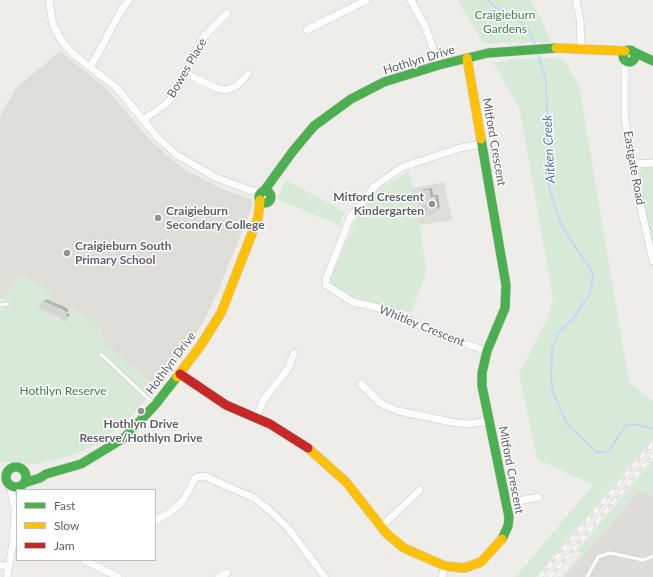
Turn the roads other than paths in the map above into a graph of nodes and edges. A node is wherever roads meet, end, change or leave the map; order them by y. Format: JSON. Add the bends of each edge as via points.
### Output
{"nodes":[{"id":1,"x":49,"y":0,"type":"edge"},
{"id":2,"x":129,"y":0,"type":"edge"},
{"id":3,"x":367,"y":0,"type":"edge"},
{"id":4,"x":411,"y":0,"type":"edge"},
{"id":5,"x":576,"y":0,"type":"edge"},
{"id":6,"x":227,"y":13,"type":"dead end"},
{"id":7,"x":307,"y":30,"type":"dead end"},
{"id":8,"x":581,"y":48,"type":"junction"},
{"id":9,"x":467,"y":58,"type":"junction"},
{"id":10,"x":628,"y":58,"type":"junction"},
{"id":11,"x":653,"y":61,"type":"edge"},
{"id":12,"x":440,"y":65,"type":"junction"},
{"id":13,"x":91,"y":66,"type":"junction"},
{"id":14,"x":186,"y":73,"type":"junction"},
{"id":15,"x":248,"y":74,"type":"dead end"},
{"id":16,"x":143,"y":120,"type":"junction"},
{"id":17,"x":482,"y":144,"type":"junction"},
{"id":18,"x":653,"y":163,"type":"edge"},
{"id":19,"x":634,"y":164,"type":"junction"},
{"id":20,"x":264,"y":196,"type":"junction"},
{"id":21,"x":653,"y":261,"type":"edge"},
{"id":22,"x":8,"y":304,"type":"dead end"},
{"id":23,"x":0,"y":305,"type":"edge"},
{"id":24,"x":487,"y":351,"type":"junction"},
{"id":25,"x":294,"y":353,"type":"dead end"},
{"id":26,"x":101,"y":354,"type":"dead end"},
{"id":27,"x":180,"y":374,"type":"junction"},
{"id":28,"x":361,"y":384,"type":"dead end"},
{"id":29,"x":155,"y":405,"type":"junction"},
{"id":30,"x":256,"y":417,"type":"junction"},
{"id":31,"x":489,"y":421,"type":"junction"},
{"id":32,"x":24,"y":471,"type":"junction"},
{"id":33,"x":4,"y":472,"type":"edge"},
{"id":34,"x":46,"y":474,"type":"junction"},
{"id":35,"x":0,"y":479,"type":"edge"},
{"id":36,"x":10,"y":484,"type":"junction"},
{"id":37,"x":23,"y":486,"type":"edge"},
{"id":38,"x":420,"y":490,"type":"dead end"},
{"id":39,"x":539,"y":498,"type":"dead end"},
{"id":40,"x":506,"y":503,"type":"junction"},
{"id":41,"x":16,"y":508,"type":"edge"},
{"id":42,"x":156,"y":520,"type":"edge"},
{"id":43,"x":381,"y":527,"type":"junction"},
{"id":44,"x":15,"y":543,"type":"edge"},
{"id":45,"x":653,"y":556,"type":"edge"},
{"id":46,"x":95,"y":562,"type":"edge"},
{"id":47,"x":0,"y":565,"type":"edge"},
{"id":48,"x":445,"y":566,"type":"junction"},
{"id":49,"x":9,"y":567,"type":"junction"},
{"id":50,"x":227,"y":573,"type":"dead end"},
{"id":51,"x":7,"y":577,"type":"edge"},
{"id":52,"x":118,"y":577,"type":"edge"},
{"id":53,"x":219,"y":577,"type":"edge"},
{"id":54,"x":325,"y":577,"type":"edge"},
{"id":55,"x":442,"y":577,"type":"edge"},
{"id":56,"x":587,"y":577,"type":"edge"}],
"edges":[{"from":1,"to":13,"type":"street","via":[[53,25],[61,40],[72,53]]},
{"from":2,"to":13,"type":"street"},
{"from":3,"to":7,"type":"street"},
{"from":4,"to":12,"type":"street","via":[[426,26]]},
{"from":5,"to":8,"type":"street","via":[[580,19]]},
{"from":6,"to":14,"type":"street","name":"Bowes Place","via":[[202,39]]},
{"from":8,"to":9,"type":"street","name":"Hothlyn Drive","via":[[488,53]]},
{"from":8,"to":10,"type":"street","name":"Hothlyn Drive"},
{"from":9,"to":12,"type":"street","name":"Hothlyn Drive"},
{"from":9,"to":17,"type":"street","name":"Mitford Crescent"},
{"from":10,"to":11,"type":"street","name":"Hothlyn Drive"},
{"from":10,"to":19,"type":"street","name":"Eastgate Road","via":[[624,88],[625,118]]},
{"from":12,"to":20,"type":"street","name":"Hothlyn Drive","via":[[384,82],[351,99],[314,126],[293,151]]},
{"from":13,"to":16,"type":"street","via":[[117,88]]},
{"from":14,"to":15,"type":"street","via":[[216,88],[226,90],[237,86]]},
{"from":14,"to":16,"type":"street","name":"Bowes Place","via":[[166,104]]},
{"from":16,"to":20,"type":"street","via":[[177,156],[215,177]]},
{"from":17,"to":24,"type":"street","name":"Mitford Crescent","via":[[506,285],[504,308]]},
{"from":17,"to":24,"type":"street","name":"Whitley Crescent","via":[[460,148],[402,167],[375,186],[350,218],[326,279],[326,285],[353,302],[392,311],[432,332]]},
{"from":18,"to":19,"type":"street"},
{"from":19,"to":21,"type":"street","name":"Eastgate Road","via":[[638,195]]},
{"from":20,"to":27,"type":"street","name":"Hothlyn Drive","via":[[260,215],[222,313]]},
{"from":22,"to":23,"type":"lane"},
{"from":24,"to":31,"type":"street","name":"Mitford Crescent","via":[[482,386]]},
{"from":25,"to":30,"type":"street","via":[[288,369],[264,399]]},
{"from":26,"to":29,"type":"lane"},
{"from":27,"to":29,"type":"street","name":"Hothlyn Drive"},
{"from":27,"to":30,"type":"street","name":"Mitford Crescent","via":[[226,405]]},
{"from":28,"to":31,"type":"street","via":[[380,403],[398,411],[457,423]]},
{"from":29,"to":34,"type":"street","name":"Hothlyn Drive","via":[[124,438],[108,449],[81,464]]},
{"from":30,"to":43,"type":"street","name":"Mitford Crescent","via":[[287,432],[305,445],[346,482]]},
{"from":31,"to":40,"type":"street","name":"Mitford Crescent"},
{"from":32,"to":33,"type":"street","via":[[14,468]]},
{"from":32,"to":34,"type":"street","name":"Hothlyn Drive","via":[[30,474]]},
{"from":32,"to":37,"type":"street","via":[[26,476]]},
{"from":33,"to":36,"type":"street"},
{"from":34,"to":37,"type":"street","name":"Hothlyn Drive"},
{"from":35,"to":36,"type":"street"},
{"from":36,"to":37,"type":"street","via":[[16,487]]},
{"from":36,"to":41,"type":"street"},
{"from":38,"to":43,"type":"street"},
{"from":39,"to":40,"type":"street"},
{"from":40,"to":48,"type":"street","name":"Mitford Crescent","via":[[509,517],[505,534],[481,562],[464,568]]},
{"from":41,"to":44,"type":"street"},
{"from":42,"to":54,"type":"street","via":[[182,502],[196,477],[204,476],[254,498],[268,509],[288,528]]},
{"from":43,"to":48,"type":"street","name":"Mitford Crescent","via":[[404,548]]},
{"from":44,"to":49,"type":"street"},
{"from":45,"to":56,"type":"lane","via":[[643,560],[610,553],[598,557]]},
{"from":46,"to":52,"type":"street"},
{"from":47,"to":49,"type":"street"},
{"from":48,"to":55,"type":"street"},
{"from":49,"to":51,"type":"street"},
{"from":50,"to":53,"type":"street"}]}
